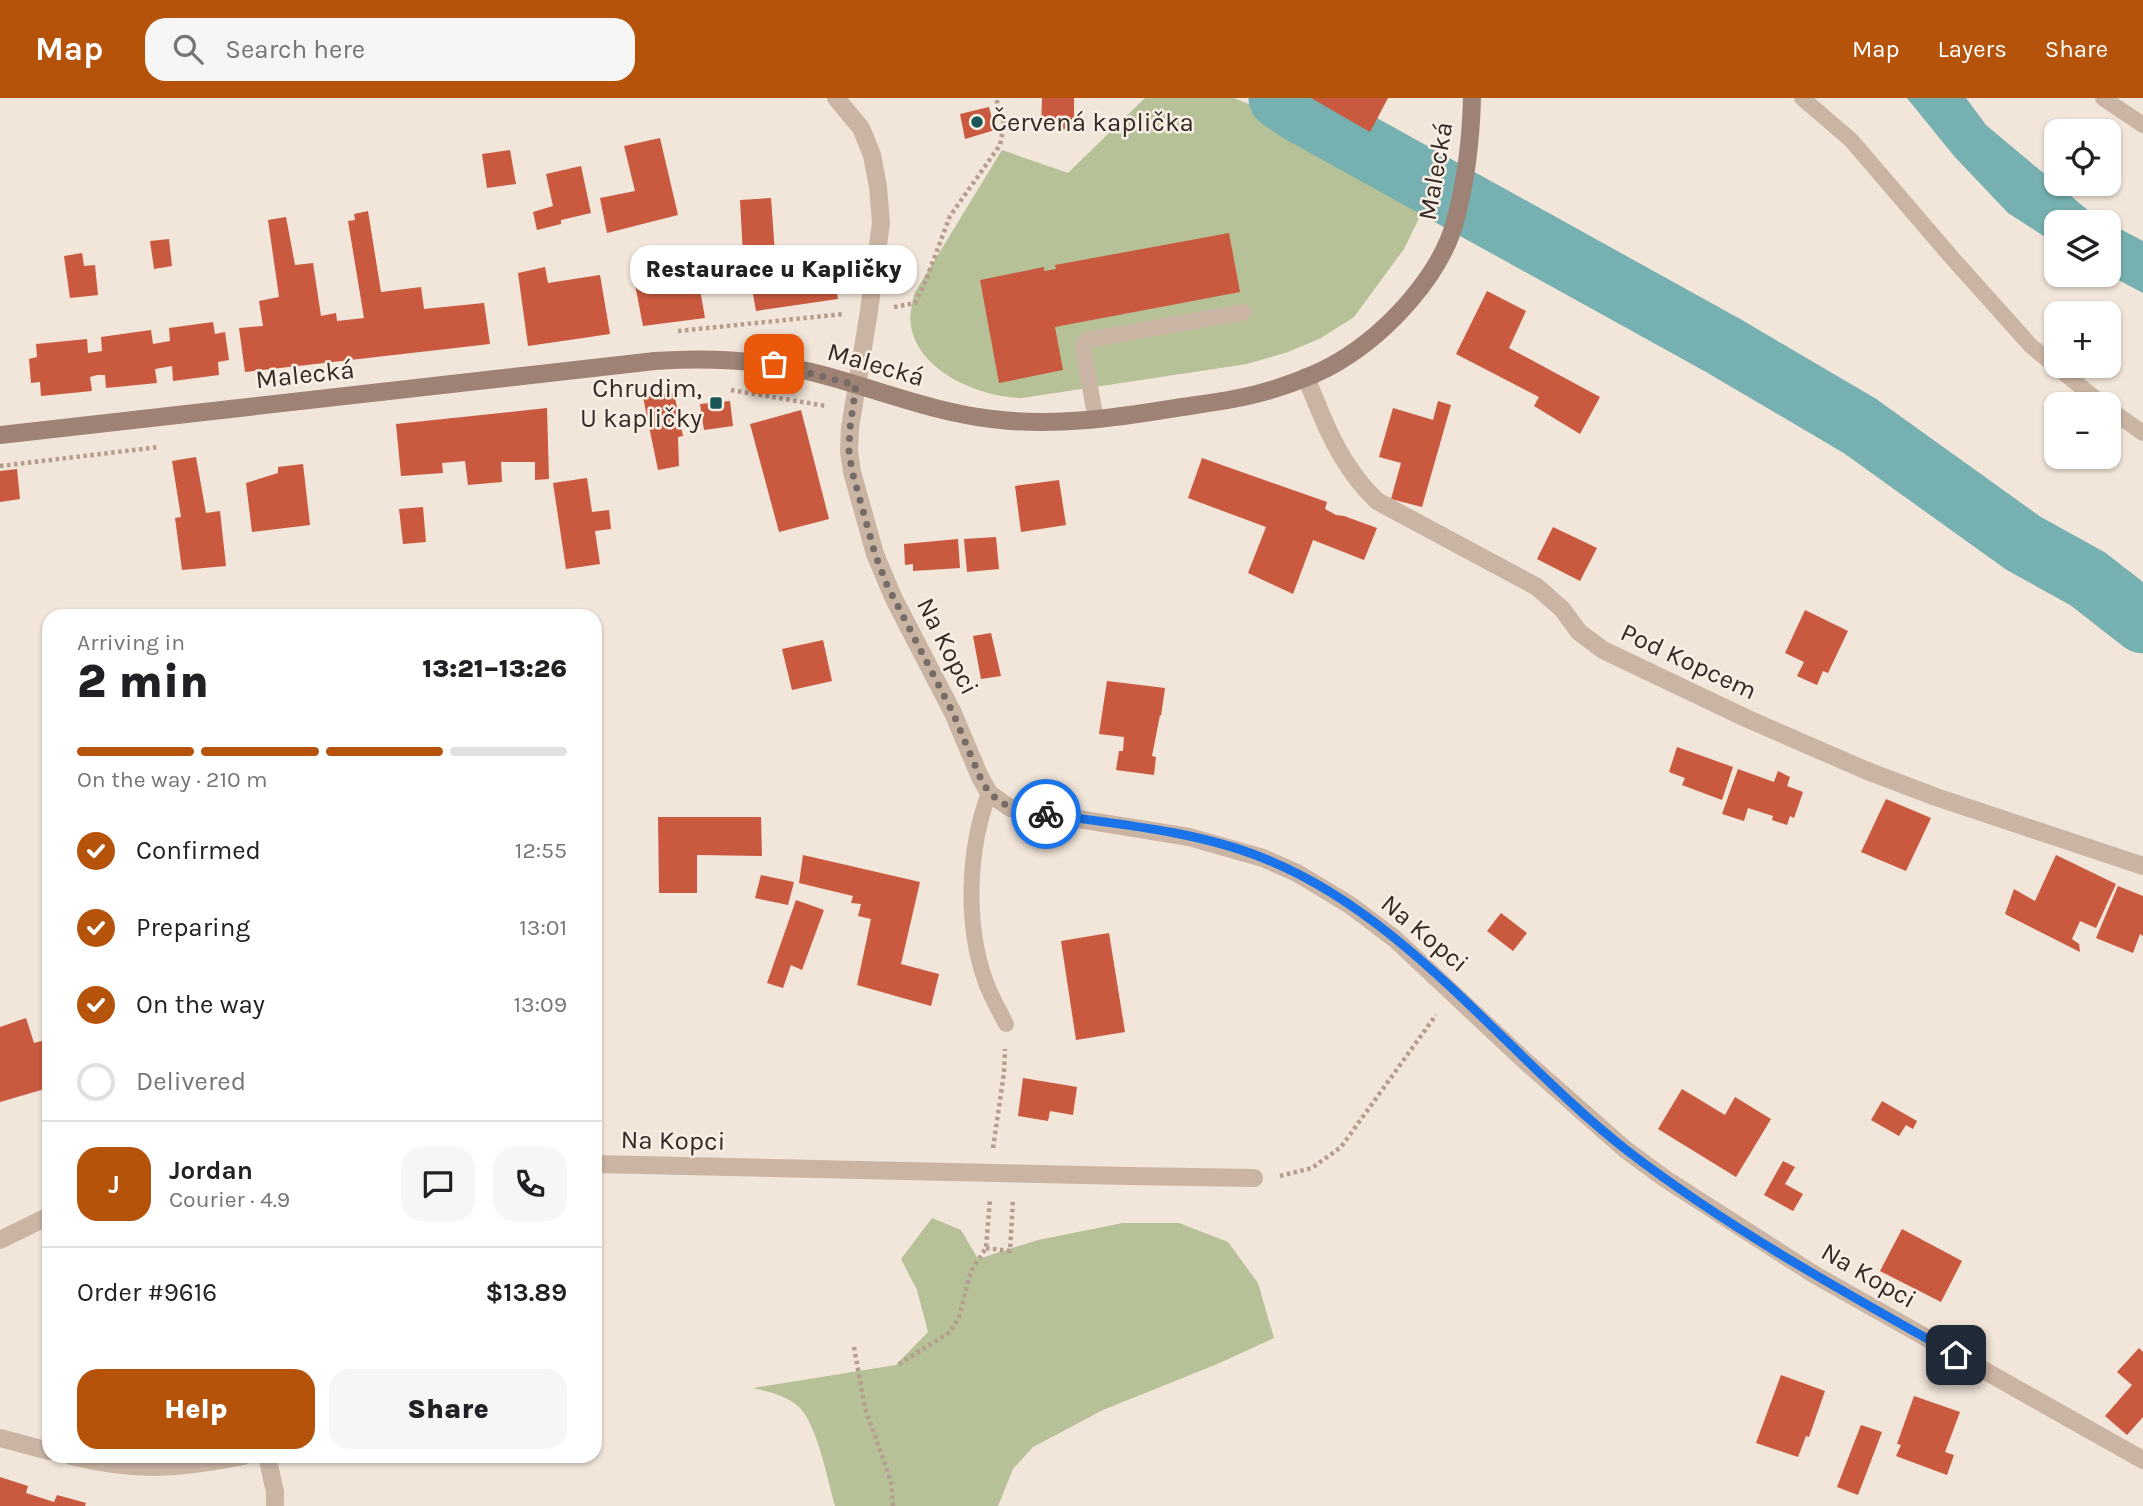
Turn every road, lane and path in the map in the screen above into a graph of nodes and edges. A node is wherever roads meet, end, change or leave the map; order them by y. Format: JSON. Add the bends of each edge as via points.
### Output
{"nodes":[{"id":1,"x":836,"y":98,"type":"edge"},
{"id":2,"x":996,"y":98,"type":"edge"},
{"id":3,"x":1472,"y":98,"type":"edge"},
{"id":4,"x":1802,"y":98,"type":"edge"},
{"id":5,"x":2102,"y":98,"type":"edge"},
{"id":6,"x":2143,"y":124,"type":"edge"},
{"id":7,"x":869,"y":312,"type":"junction"},
{"id":8,"x":1244,"y":312,"type":"dead end"},
{"id":9,"x":1306,"y":377,"type":"junction"},
{"id":10,"x":856,"y":385,"type":"junction"},
{"id":11,"x":723,"y":389,"type":"dead end"},
{"id":12,"x":2087,"y":392,"type":"edge"},
{"id":13,"x":852,"y":411,"type":"junction"},
{"id":14,"x":2121,"y":417,"type":"edge"},
{"id":15,"x":1096,"y":420,"type":"junction"},
{"id":16,"x":2143,"y":433,"type":"edge"},
{"id":17,"x":0,"y":435,"type":"edge"},
{"id":18,"x":166,"y":446,"type":"dead end"},
{"id":19,"x":0,"y":466,"type":"edge"},
{"id":20,"x":989,"y":793,"type":"junction"},
{"id":21,"x":2143,"y":866,"type":"edge"},
{"id":22,"x":1453,"y":991,"type":"junction"},
{"id":23,"x":1006,"y":1024,"type":"joint"},
{"id":24,"x":992,"y":1161,"type":"dead end"},
{"id":25,"x":602,"y":1164,"type":"edge"},
{"id":26,"x":1254,"y":1178,"type":"joint"},
{"id":27,"x":991,"y":1188,"type":"dead end"},
{"id":28,"x":1013,"y":1214,"type":"dead end"},
{"id":29,"x":42,"y":1219,"type":"edge"},
{"id":30,"x":0,"y":1240,"type":"edge"},
{"id":31,"x":986,"y":1248,"type":"junction"},
{"id":32,"x":854,"y":1347,"type":"dead end"},
{"id":33,"x":899,"y":1364,"type":"dead end"},
{"id":34,"x":0,"y":1438,"type":"edge"},
{"id":35,"x":42,"y":1449,"type":"edge"},
{"id":36,"x":2143,"y":1460,"type":"edge"},
{"id":37,"x":109,"y":1463,"type":"edge"},
{"id":38,"x":198,"y":1463,"type":"edge"},
{"id":39,"x":269,"y":1463,"type":"edge"},
{"id":40,"x":275,"y":1506,"type":"edge"},
{"id":41,"x":893,"y":1506,"type":"edge"}],
"edges":[{"from":1,"to":7,"type":"street","name":"Na Kopci","via":[[860,128],[872,155],[878,187],[881,223]]},
{"from":2,"to":7,"type":"path","via":[[1004,124],[1000,145],[950,216],[915,303]]},
{"from":3,"to":9,"type":"street","name":"Malecká","via":[[1472,125],[1456,220],[1427,278],[1394,317],[1356,350]]},
{"from":4,"to":12,"type":"lane","via":[[1850,139],[2031,346]]},
{"from":5,"to":6,"type":"lane"},
{"from":7,"to":10,"type":"street","name":"Na Kopci"},
{"from":8,"to":15,"type":"lane","via":[[1087,340],[1083,346]]},
{"from":9,"to":15,"type":"street","name":"Malecká","via":[[1236,398]]},
{"from":9,"to":21,"type":"street","name":"Pod Kopcem","via":[[1341,456],[1377,501],[1537,587],[1555,601],[1579,632],[1603,650],[1900,784]]},
{"from":10,"to":13,"type":"street","name":"Na Kopci"},
{"from":10,"to":15,"type":"street","name":"Malecká","via":[[990,419],[1030,423]]},
{"from":10,"to":17,"type":"street","name":"Malecká","via":[[757,361],[684,359]]},
{"from":11,"to":13,"type":"path"},
{"from":13,"to":20,"type":"street","name":"Na Kopci","via":[[852,471],[875,554]]},
{"from":14,"to":16,"type":"lane"},
{"from":18,"to":19,"type":"path"},
{"from":20,"to":22,"type":"street","name":"Na Kopci","via":[[1010,808],[1189,836],[1263,858],[1350,905]]},
{"from":20,"to":23,"type":"lane","via":[[976,839],[973,899],[985,981]]},
{"from":22,"to":26,"type":"path","via":[[1334,1154],[1300,1172]]},
{"from":22,"to":36,"type":"street","name":"Na Kopci","via":[[1626,1150],[1708,1208],[1860,1301]]},
{"from":23,"to":24,"type":"path"},
{"from":25,"to":26,"type":"street","name":"Na Kopci","bridge":true},
{"from":27,"to":31,"type":"path"},
{"from":28,"to":31,"type":"path","via":[[1010,1251]]},
{"from":29,"to":30,"type":"street"},
{"from":31,"to":33,"type":"path","via":[[971,1271],[959,1317],[950,1332]]},
{"from":32,"to":41,"type":"path","via":[[865,1408],[891,1481]]},
{"from":34,"to":35,"type":"street"},
{"from":37,"to":38,"type":"street","via":[[166,1468]]},
{"from":39,"to":40,"type":"street"}]}
